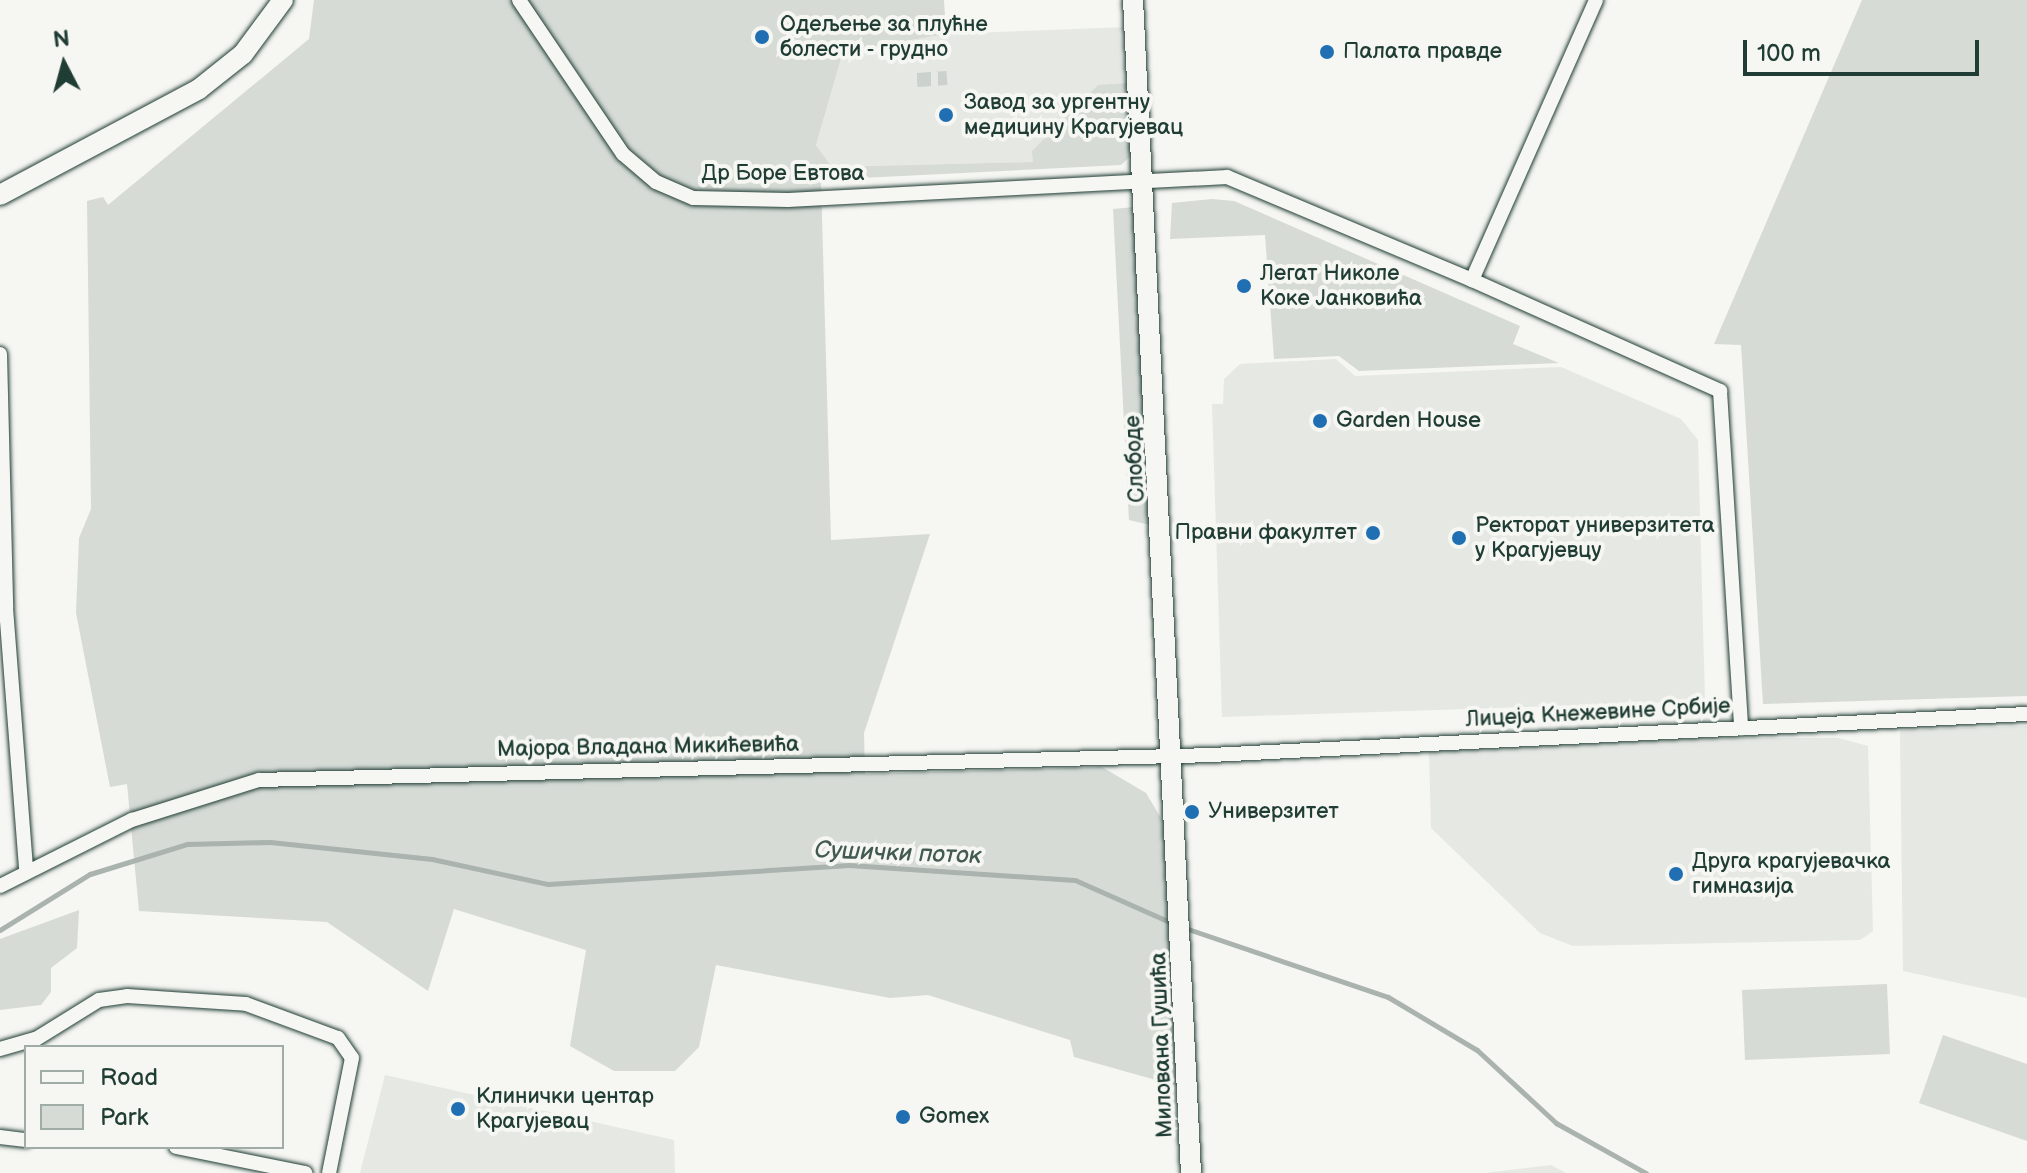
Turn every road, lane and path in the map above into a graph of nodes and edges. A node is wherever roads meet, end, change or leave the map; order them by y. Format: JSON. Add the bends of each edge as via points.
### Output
{"nodes":[{"id":1,"x":283,"y":0,"type":"edge"},
{"id":2,"x":519,"y":0,"type":"edge"},
{"id":3,"x":1133,"y":0,"type":"edge"},
{"id":4,"x":1596,"y":0,"type":"edge"},
{"id":5,"x":1143,"y":182,"type":"junction"},
{"id":6,"x":0,"y":195,"type":"edge"},
{"id":7,"x":1472,"y":280,"type":"junction"},
{"id":8,"x":0,"y":354,"type":"edge"},
{"id":9,"x":2027,"y":714,"type":"edge"},
{"id":10,"x":1741,"y":728,"type":"junction"},
{"id":11,"x":1172,"y":756,"type":"junction"},
{"id":12,"x":26,"y":869,"type":"junction"},
{"id":13,"x":0,"y":886,"type":"edge"},
{"id":14,"x":1181,"y":916,"type":"joint"},
{"id":15,"x":0,"y":1049,"type":"edge"},
{"id":16,"x":0,"y":1137,"type":"edge"},
{"id":17,"x":24,"y":1140,"type":"edge"},
{"id":18,"x":186,"y":1149,"type":"edge"},
{"id":19,"x":305,"y":1173,"type":"edge"},
{"id":20,"x":329,"y":1173,"type":"edge"},
{"id":21,"x":1191,"y":1173,"type":"edge"}],
"edges":[{"from":1,"to":6,"type":"street","via":[[243,54],[199,89]]},
{"from":2,"to":5,"type":"street","name":"Др Боре Евтова","via":[[623,154],[656,182],[693,198]]},
{"from":3,"to":5,"type":"street","name":"Слободе"},
{"from":4,"to":7,"type":"street"},
{"from":5,"to":7,"type":"street","name":"Др Боре Евтова","via":[[1242,180]]},
{"from":5,"to":11,"type":"street","name":"Слободе"},
{"from":7,"to":10,"type":"street","name":"Др Боре Евтова","via":[[1720,391]]},
{"from":8,"to":12,"type":"street","via":[[6,608]]},
{"from":9,"to":10,"type":"street","name":"Лицеја Кнежевине Србије"},
{"from":10,"to":11,"type":"street","name":"Лицеја Кнежевине Србије"},
{"from":11,"to":12,"type":"street","name":"Мајора Владана Микићевића","via":[[259,780],[132,820]]},
{"from":11,"to":14,"type":"street","name":"Слободе"},
{"from":12,"to":13,"type":"street","name":"Мајора Владана Микићевића"},
{"from":14,"to":21,"type":"street","name":"Милована Гушића"},
{"from":15,"to":20,"type":"street","via":[[36,1039],[99,1000],[174,996],[246,1004],[338,1038],[352,1058]]},
{"from":16,"to":17,"type":"street"},
{"from":18,"to":19,"type":"street"}]}
